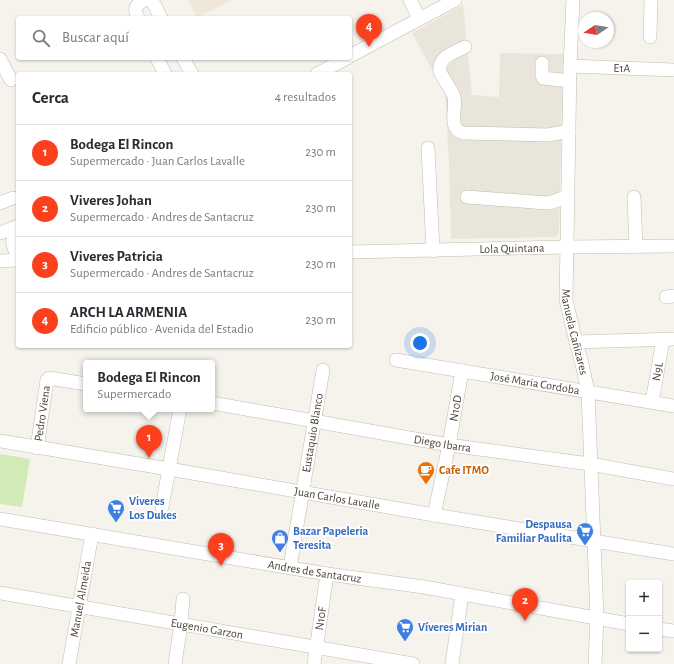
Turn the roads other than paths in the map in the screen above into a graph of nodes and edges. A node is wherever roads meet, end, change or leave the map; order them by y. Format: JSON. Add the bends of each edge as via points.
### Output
{"nodes":[{"id":1,"x":145,"y":0,"type":"edge"},
{"id":2,"x":151,"y":0,"type":"edge"},
{"id":3,"x":410,"y":0,"type":"edge"},
{"id":4,"x":455,"y":0,"type":"edge"},
{"id":5,"x":573,"y":0,"type":"edge"},
{"id":6,"x":650,"y":0,"type":"edge"},
{"id":7,"x":137,"y":16,"type":"edge"},
{"id":8,"x":161,"y":16,"type":"edge"},
{"id":9,"x":421,"y":18,"type":"junction"},
{"id":10,"x":650,"y":37,"type":"dead end"},
{"id":11,"x":465,"y":47,"type":"dead end"},
{"id":12,"x":352,"y":55,"type":"edge"},
{"id":13,"x":0,"y":59,"type":"edge"},
{"id":14,"x":158,"y":60,"type":"edge"},
{"id":15,"x":184,"y":60,"type":"edge"},
{"id":16,"x":343,"y":60,"type":"edge"},
{"id":17,"x":542,"y":63,"type":"dead end"},
{"id":18,"x":570,"y":66,"type":"junction"},
{"id":19,"x":674,"y":70,"type":"edge"},
{"id":20,"x":164,"y":72,"type":"edge"},
{"id":21,"x":191,"y":72,"type":"edge"},
{"id":22,"x":321,"y":72,"type":"edge"},
{"id":23,"x":11,"y":80,"type":"dead end"},
{"id":24,"x":570,"y":81,"type":"junction"},
{"id":25,"x":569,"y":132,"type":"junction"},
{"id":26,"x":428,"y":148,"type":"dead end"},
{"id":27,"x":568,"y":196,"type":"junction"},
{"id":28,"x":467,"y":197,"type":"dead end"},
{"id":29,"x":634,"y":197,"type":"dead end"},
{"id":30,"x":12,"y":198,"type":"dead end"},
{"id":31,"x":0,"y":203,"type":"edge"},
{"id":32,"x":16,"y":227,"type":"edge"},
{"id":33,"x":16,"y":230,"type":"edge"},
{"id":34,"x":0,"y":233,"type":"edge"},
{"id":35,"x":636,"y":246,"type":"junction"},
{"id":36,"x":674,"y":246,"type":"edge"},
{"id":37,"x":567,"y":247,"type":"junction"},
{"id":38,"x":433,"y":251,"type":"junction"},
{"id":39,"x":16,"y":252,"type":"edge"},
{"id":40,"x":352,"y":252,"type":"edge"},
{"id":41,"x":16,"y":260,"type":"edge"},
{"id":42,"x":0,"y":261,"type":"edge"},
{"id":43,"x":669,"y":340,"type":"edge"},
{"id":44,"x":576,"y":342,"type":"junction"},
{"id":45,"x":396,"y":360,"type":"dead end"},
{"id":46,"x":323,"y":370,"type":"dead end"},
{"id":47,"x":462,"y":371,"type":"junction"},
{"id":48,"x":83,"y":384,"type":"edge"},
{"id":49,"x":588,"y":392,"type":"junction"},
{"id":50,"x":652,"y":402,"type":"junction"},
{"id":51,"x":215,"y":404,"type":"edge"},
{"id":52,"x":674,"y":406,"type":"edge"},
{"id":53,"x":179,"y":412,"type":"edge"},
{"id":54,"x":315,"y":421,"type":"junction"},
{"id":55,"x":0,"y":441,"type":"edge"},
{"id":56,"x":449,"y":444,"type":"junction"},
{"id":57,"x":37,"y":448,"type":"junction"},
{"id":58,"x":590,"y":464,"type":"junction"},
{"id":59,"x":169,"y":469,"type":"junction"},
{"id":60,"x":674,"y":479,"type":"edge"},
{"id":61,"x":303,"y":493,"type":"junction"},
{"id":62,"x":162,"y":507,"type":"dead end"},
{"id":63,"x":434,"y":515,"type":"junction"},
{"id":64,"x":0,"y":519,"type":"edge"},
{"id":65,"x":92,"y":534,"type":"junction"},
{"id":66,"x":594,"y":540,"type":"junction"},
{"id":67,"x":674,"y":554,"type":"edge"},
{"id":68,"x":290,"y":567,"type":"junction"},
{"id":69,"x":327,"y":574,"type":"junction"},
{"id":70,"x":0,"y":593,"type":"edge"},
{"id":71,"x":462,"y":594,"type":"junction"},
{"id":72,"x":183,"y":599,"type":"dead end"},
{"id":73,"x":80,"y":606,"type":"junction"},
{"id":74,"x":597,"y":618,"type":"junction"},
{"id":75,"x":626,"y":623,"type":"edge"},
{"id":76,"x":182,"y":624,"type":"junction"},
{"id":77,"x":662,"y":629,"type":"edge"},
{"id":78,"x":674,"y":631,"type":"edge"},
{"id":79,"x":317,"y":648,"type":"junction"},
{"id":80,"x":69,"y":664,"type":"edge"},
{"id":81,"x":175,"y":664,"type":"edge"},
{"id":82,"x":314,"y":664,"type":"edge"},
{"id":83,"x":413,"y":664,"type":"edge"},
{"id":84,"x":452,"y":664,"type":"edge"},
{"id":85,"x":595,"y":664,"type":"edge"}],
"edges":[{"from":1,"to":7,"type":"street","via":[[136,7]]},
{"from":2,"to":8,"type":"street"},
{"from":3,"to":9,"type":"street"},
{"from":4,"to":9,"type":"street"},
{"from":5,"to":18,"type":"street","name":"Manuela Cañizares"},
{"from":6,"to":10,"type":"street"},
{"from":9,"to":12,"type":"street"},
{"from":11,"to":25,"type":"street","via":[[444,58],[439,68],[454,97],[456,130],[463,133],[541,135]]},
{"from":13,"to":23,"type":"street"},
{"from":14,"to":20,"type":"street"},
{"from":15,"to":21,"type":"street"},
{"from":16,"to":22,"type":"street"},
{"from":17,"to":24,"type":"street","via":[[543,78]]},
{"from":18,"to":19,"type":"street","name":"E1A"},
{"from":18,"to":24,"type":"street","name":"Manuela Cañizares"},
{"from":24,"to":25,"type":"street","name":"Manuela Cañizares"},
{"from":25,"to":27,"type":"street","name":"Manuela Cañizares"},
{"from":26,"to":38,"type":"street"},
{"from":27,"to":28,"type":"street","via":[[554,203]]},
{"from":27,"to":37,"type":"street","name":"Manuela Cañizares"},
{"from":29,"to":35,"type":"street"},
{"from":30,"to":31,"type":"street"},
{"from":32,"to":34,"type":"street"},
{"from":33,"to":39,"type":"street","via":[[12,245]]},
{"from":35,"to":36,"type":"street","name":"Lola Quintana"},
{"from":35,"to":37,"type":"street","name":"Lola Quintana"},
{"from":37,"to":38,"type":"street","name":"Lola Quintana"},
{"from":37,"to":44,"type":"street","name":"Manuela Cañizares","via":[[566,300]]},
{"from":38,"to":40,"type":"street","name":"Lola Quintana"},
{"from":41,"to":42,"type":"street"},
{"from":43,"to":44,"type":"street"},
{"from":43,"to":50,"type":"street","name":"N9L"},
{"from":44,"to":49,"type":"street","name":"Manuela Cañizares"},
{"from":45,"to":47,"type":"street","name":"José Maria Cordoba"},
{"from":46,"to":54,"type":"street","name":"Eustaquio Blanco"},
{"from":47,"to":49,"type":"street","name":"José Maria Cordoba"},
{"from":47,"to":56,"type":"street","name":"N10D"},
{"from":48,"to":57,"type":"street","name":"Pedro Viena","via":[[48,379]]},
{"from":49,"to":50,"type":"street","name":"José Maria Cordoba"},
{"from":49,"to":58,"type":"street","name":"Manuela Cañizares"},
{"from":50,"to":52,"type":"street","name":"José Maria Cordoba"},
{"from":51,"to":54,"type":"street","name":"Diego Ibarra"},
{"from":53,"to":59,"type":"street"},
{"from":54,"to":56,"type":"street","name":"Diego Ibarra"},
{"from":54,"to":61,"type":"street","name":"Eustaquio Blanco"},
{"from":55,"to":57,"type":"street","name":"Juan Carlos Lavalle"},
{"from":56,"to":58,"type":"street","name":"Diego Ibarra"},
{"from":56,"to":63,"type":"street","name":"N10D"},
{"from":57,"to":59,"type":"street","name":"Juan Carlos Lavalle"},
{"from":58,"to":60,"type":"street","name":"Diego Ibarra"},
{"from":58,"to":66,"type":"street","name":"Manuela Cañizares"},
{"from":59,"to":61,"type":"street","name":"Juan Carlos Lavalle"},
{"from":59,"to":62,"type":"street"},
{"from":61,"to":63,"type":"street","name":"Juan Carlos Lavalle"},
{"from":61,"to":68,"type":"street","name":"Eustaquio Blanco"},
{"from":63,"to":66,"type":"street","name":"Juan Carlos Lavalle"},
{"from":64,"to":65,"type":"street","name":"Andres de Santacruz"},
{"from":65,"to":68,"type":"street","name":"Andres de Santacruz"},
{"from":65,"to":73,"type":"street","name":"Manuel Almeida"},
{"from":66,"to":67,"type":"street","name":"Juan Carlos Lavalle"},
{"from":66,"to":74,"type":"street","name":"Manuela Cañizares"},
{"from":68,"to":69,"type":"street","name":"Andres de Santacruz"},
{"from":69,"to":71,"type":"street","name":"Andres de Santacruz"},
{"from":69,"to":79,"type":"street","name":"N10F"},
{"from":70,"to":73,"type":"street","name":"Eugenio Garzon"},
{"from":71,"to":74,"type":"street","name":"Andres de Santacruz"},
{"from":71,"to":84,"type":"street"},
{"from":72,"to":76,"type":"street"},
{"from":73,"to":76,"type":"street","name":"Eugenio Garzon"},
{"from":73,"to":80,"type":"street","name":"Manuel Almeida"},
{"from":74,"to":75,"type":"street","name":"Andres de Santacruz"},
{"from":74,"to":85,"type":"street","name":"Manuela Cañizares"},
{"from":76,"to":79,"type":"street","name":"Eugenio Garzon"},
{"from":76,"to":81,"type":"street"},
{"from":77,"to":78,"type":"street"},
{"from":79,"to":82,"type":"street","name":"N10F"},
{"from":79,"to":83,"type":"street","name":"Eugenio Garzon"}]}
